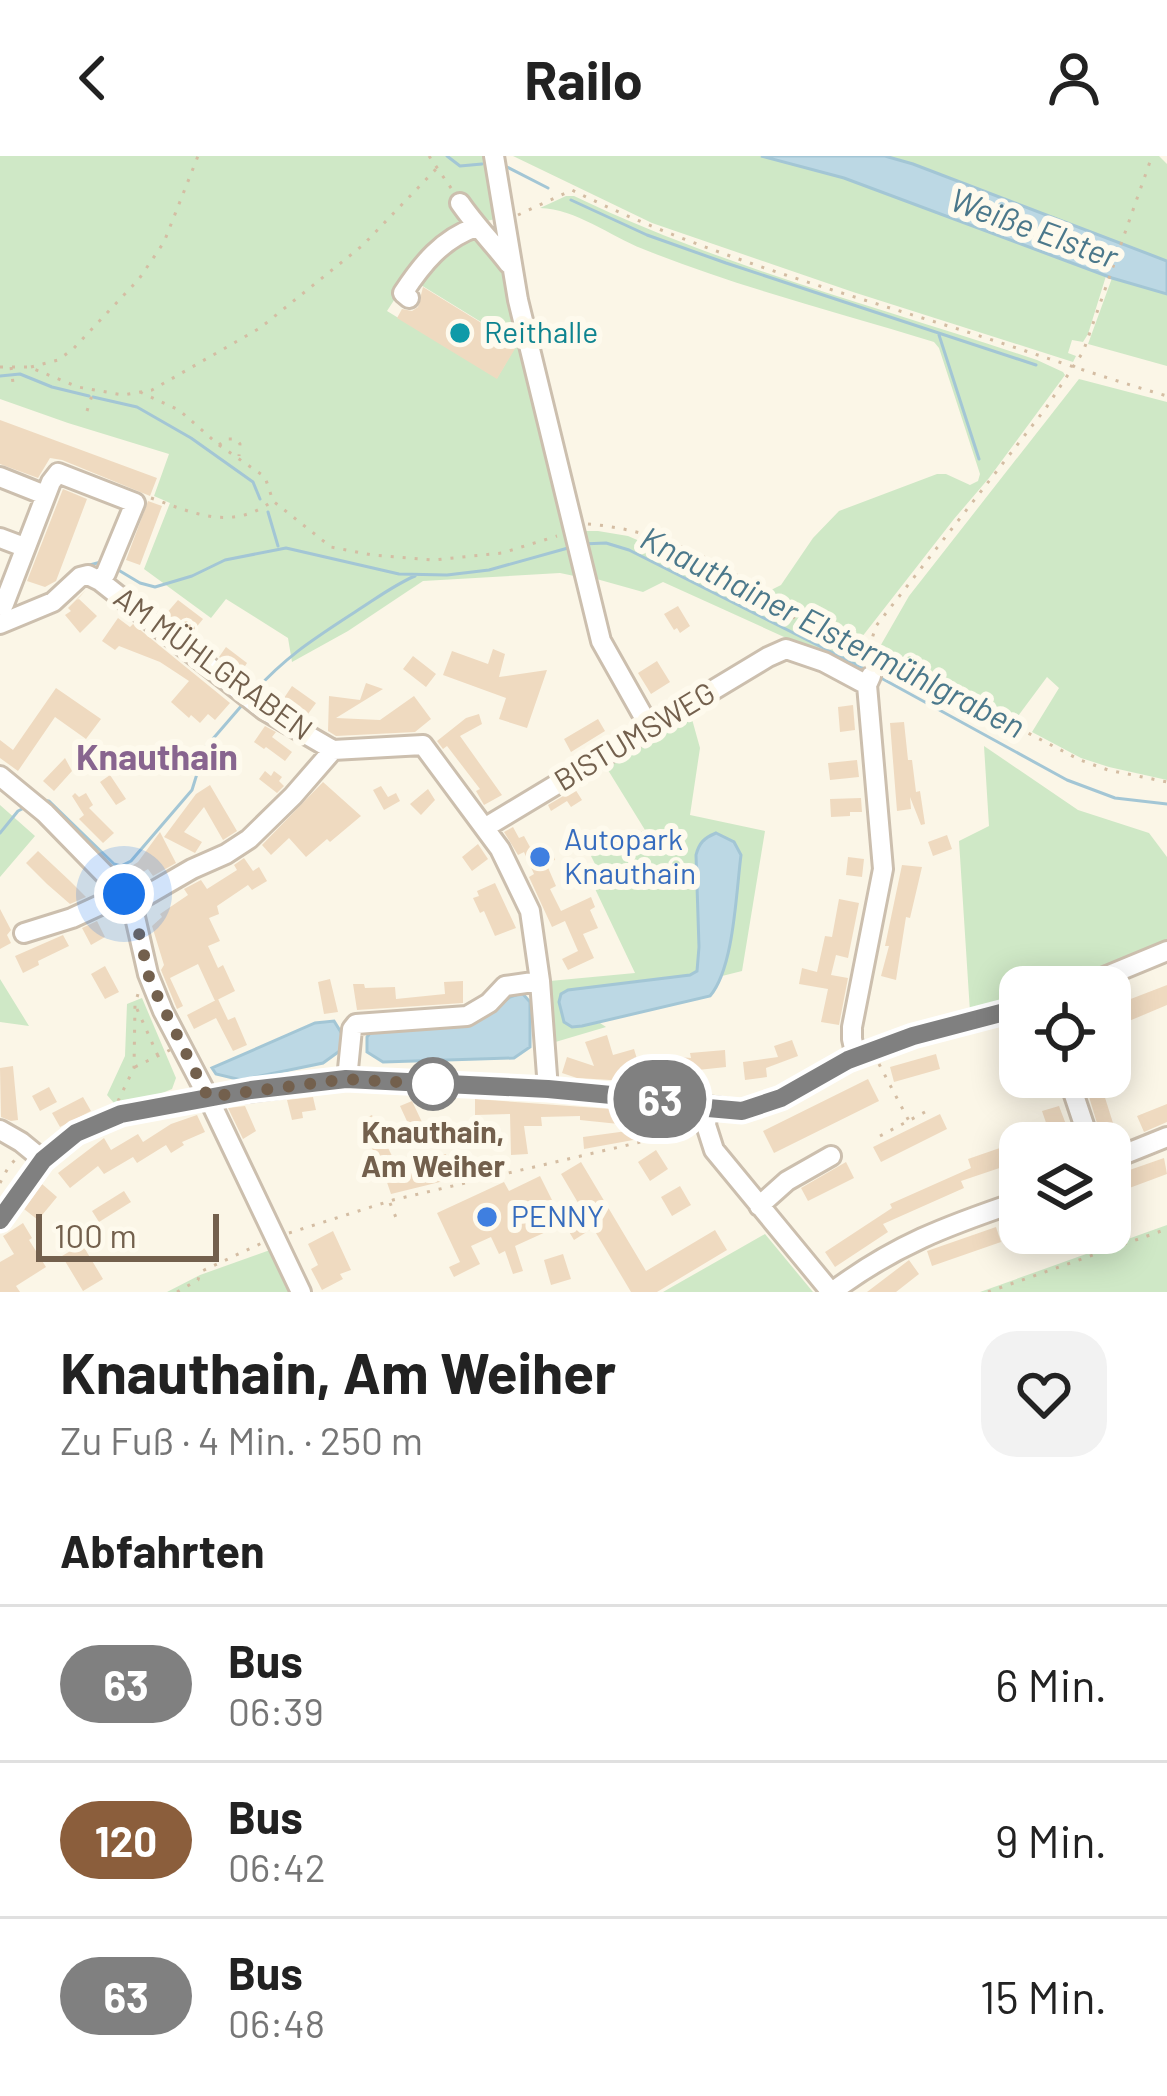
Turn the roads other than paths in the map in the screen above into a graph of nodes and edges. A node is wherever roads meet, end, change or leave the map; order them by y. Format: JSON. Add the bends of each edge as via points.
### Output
{"nodes":[{"id":1,"x":494,"y":156,"type":"edge"},
{"id":2,"x":460,"y":203,"type":"road end"},
{"id":3,"x":476,"y":227,"type":"junction"},
{"id":4,"x":512,"y":268,"type":"junction"},
{"id":5,"x":409,"y":298,"type":"dead end"},
{"id":6,"x":0,"y":477,"type":"edge"},
{"id":7,"x":45,"y":495,"type":"junction"},
{"id":8,"x":0,"y":538,"type":"edge"},
{"id":9,"x":24,"y":547,"type":"junction"},
{"id":10,"x":102,"y":572,"type":"junction"},
{"id":11,"x":0,"y":605,"type":"edge"},
{"id":12,"x":0,"y":624,"type":"edge"},
{"id":13,"x":650,"y":728,"type":"junction"},
{"id":14,"x":333,"y":750,"type":"junction"},
{"id":15,"x":0,"y":776,"type":"edge"},
{"id":16,"x":486,"y":827,"type":"junction"},
{"id":17,"x":127,"y":899,"type":"junction"},
{"id":18,"x":24,"y":933,"type":"dead end"},
{"id":19,"x":1167,"y":951,"type":"edge"},
{"id":20,"x":1131,"y":966,"type":"edge"},
{"id":21,"x":540,"y":981,"type":"junction"},
{"id":22,"x":999,"y":1013,"type":"edge"},
{"id":23,"x":864,"y":1054,"type":"junction"},
{"id":24,"x":346,"y":1079,"type":"junction"},
{"id":25,"x":548,"y":1089,"type":"junction"},
{"id":26,"x":208,"y":1097,"type":"junction"},
{"id":27,"x":707,"y":1117,"type":"junction"},
{"id":28,"x":0,"y":1130,"type":"edge"},
{"id":29,"x":1167,"y":1137,"type":"edge"},
{"id":30,"x":1131,"y":1152,"type":"edge"},
{"id":31,"x":35,"y":1154,"type":"junction"},
{"id":32,"x":832,"y":1156,"type":"dead end"},
{"id":33,"x":759,"y":1207,"type":"junction"},
{"id":34,"x":999,"y":1210,"type":"edge"},
{"id":35,"x":0,"y":1220,"type":"edge"},
{"id":36,"x":301,"y":1292,"type":"edge"},
{"id":37,"x":831,"y":1292,"type":"edge"}],
"edges":[{"from":1,"to":4,"type":"street"},
{"from":2,"to":3,"type":"street"},
{"from":3,"to":4,"type":"street"},
{"from":3,"to":5,"type":"street","via":[[426,260],[403,293]]},
{"from":4,"to":13,"type":"street","via":[[602,641]]},
{"from":6,"to":7,"type":"street"},
{"from":7,"to":9,"type":"street"},
{"from":7,"to":10,"type":"street","via":[[58,473],[135,503]]},
{"from":8,"to":9,"type":"street"},
{"from":9,"to":11,"type":"street"},
{"from":10,"to":12,"type":"street","name":"AM MÜHLGRABEN"},
{"from":10,"to":14,"type":"street","name":"AM MÜHLGRABEN","via":[[250,699]]},
{"from":13,"to":16,"type":"street","name":"BISTUMSWEG"},
{"from":13,"to":23,"type":"street","name":"BISTUMSWEG","via":[[786,650],[870,674],[883,869],[852,1027]]},
{"from":14,"to":16,"type":"street","name":"AM MÜHLGRABEN","via":[[423,746]]},
{"from":14,"to":17,"type":"street","via":[[249,839]]},
{"from":15,"to":17,"type":"street"},
{"from":16,"to":21,"type":"street","name":"AM MÜHLGRABEN","via":[[530,911]]},
{"from":17,"to":18,"type":"street"},
{"from":17,"to":26,"type":"street","via":[[148,974]]},
{"from":19,"to":20,"type":"street"},
{"from":21,"to":24,"type":"street","via":[[506,986],[467,1016],[356,1024]]},
{"from":21,"to":25,"type":"street","name":"AM MÜHLGRABEN"},
{"from":22,"to":23,"type":"street"},
{"from":23,"to":27,"type":"street","via":[[781,1098]]},
{"from":24,"to":25,"type":"street"},
{"from":24,"to":26,"type":"street"},
{"from":25,"to":27,"type":"street","via":[[664,1100]]},
{"from":26,"to":31,"type":"street","via":[[110,1119]]},
{"from":26,"to":36,"type":"street","via":[[283,1235]]},
{"from":27,"to":33,"type":"street","via":[[713,1150]]},
{"from":28,"to":31,"type":"street"},
{"from":29,"to":30,"type":"street"},
{"from":31,"to":35,"type":"street"},
{"from":32,"to":33,"type":"street"},
{"from":33,"to":37,"type":"street"},
{"from":34,"to":37,"type":"street","via":[[898,1248]]}]}
